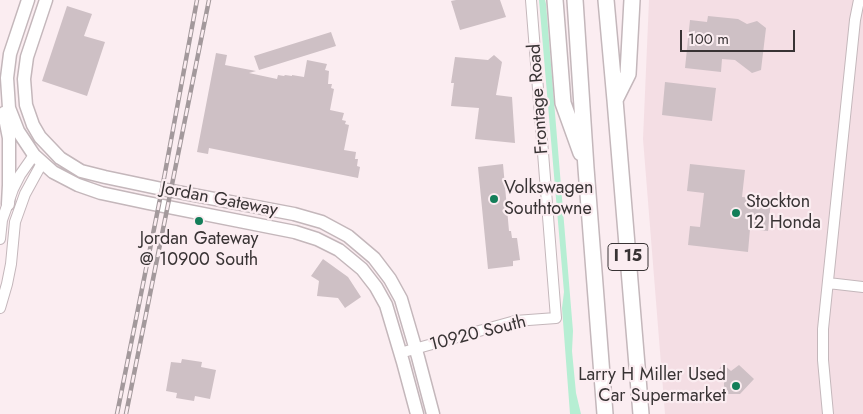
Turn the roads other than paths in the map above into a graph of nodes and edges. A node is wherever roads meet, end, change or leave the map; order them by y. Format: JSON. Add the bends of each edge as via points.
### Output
{"nodes":[{"id":1,"x":28,"y":0,"type":"edge"},
{"id":2,"x":46,"y":0,"type":"edge"},
{"id":3,"x":531,"y":0,"type":"edge"},
{"id":4,"x":555,"y":0,"type":"edge"},
{"id":5,"x":575,"y":0,"type":"edge"},
{"id":6,"x":606,"y":0,"type":"edge"},
{"id":7,"x":632,"y":0,"type":"edge"},
{"id":8,"x":859,"y":0,"type":"edge"},
{"id":9,"x":17,"y":30,"type":"junction"},
{"id":10,"x":27,"y":56,"type":"junction"},
{"id":11,"x":0,"y":70,"type":"edge"},
{"id":12,"x":0,"y":93,"type":"edge"},
{"id":13,"x":615,"y":100,"type":"junction"},
{"id":14,"x":39,"y":157,"type":"junction"},
{"id":15,"x":586,"y":168,"type":"junction"},
{"id":16,"x":99,"y":176,"type":"junction"},
{"id":17,"x":8,"y":204,"type":"junction"},
{"id":18,"x":0,"y":239,"type":"edge"},
{"id":19,"x":828,"y":283,"type":"junction"},
{"id":20,"x":863,"y":287,"type":"edge"},
{"id":21,"x":0,"y":308,"type":"edge"},
{"id":22,"x":556,"y":318,"type":"joint"},
{"id":23,"x":416,"y":349,"type":"junction"},
{"id":24,"x":400,"y":354,"type":"junction"},
{"id":25,"x":417,"y":414,"type":"edge"},
{"id":26,"x":433,"y":414,"type":"edge"},
{"id":27,"x":605,"y":414,"type":"edge"},
{"id":28,"x":641,"y":414,"type":"edge"},
{"id":29,"x":828,"y":414,"type":"edge"}],
"edges":[{"from":1,"to":9,"type":"main road","name":"Jordan Gateway"},
{"from":2,"to":10,"type":"main road","name":"Jordan Gateway"},
{"from":3,"to":22,"type":"street","name":"Frontage Road"},
{"from":4,"to":15,"type":"highway","via":[[563,103]]},
{"from":5,"to":15,"type":"highway","number":"I 15"},
{"from":6,"to":13,"type":"highway","number":"I 15"},
{"from":7,"to":13,"type":"highway","via":[[628,74]]},
{"from":8,"to":19,"type":"street"},
{"from":9,"to":11,"type":"main road","via":[[8,40]]},
{"from":9,"to":14,"type":"main road","name":"Jordan Gateway","via":[[7,78],[9,108],[18,131]]},
{"from":10,"to":14,"type":"main road","via":[[16,75],[16,90],[24,122],[37,144]]},
{"from":10,"to":16,"type":"main road","name":"Jordan Gateway","via":[[24,79],[26,105],[40,138],[60,158],[81,171]]},
{"from":12,"to":17,"type":"main road","via":[[9,138]]},
{"from":13,"to":28,"type":"highway","number":"I 15"},
{"from":14,"to":16,"type":"main road","via":[[47,155],[83,177]]},
{"from":14,"to":17,"type":"street","via":[[20,175]]},
{"from":14,"to":21,"type":"street","via":[[15,222],[11,264]]},
{"from":14,"to":24,"type":"main road","name":"Jordan Gateway","via":[[53,172],[78,185],[148,203],[295,232],[340,250],[362,269],[376,288],[386,306]]},
{"from":15,"to":27,"type":"highway","number":"I 15"},
{"from":16,"to":23,"type":"main road","name":"Jordan Gateway","via":[[294,214],[322,222],[348,236],[374,258],[390,279],[401,299]]},
{"from":17,"to":18,"type":"street"},
{"from":19,"to":20,"type":"street"},
{"from":19,"to":29,"type":"street","via":[[823,345]]},
{"from":22,"to":23,"type":"street","name":"10920 South","via":[[515,321]]},
{"from":23,"to":24,"type":"street","name":"10920 South"},
{"from":23,"to":26,"type":"main road","name":"Jordan Gateway"},
{"from":24,"to":25,"type":"main road","name":"Jordan Gateway"}]}
